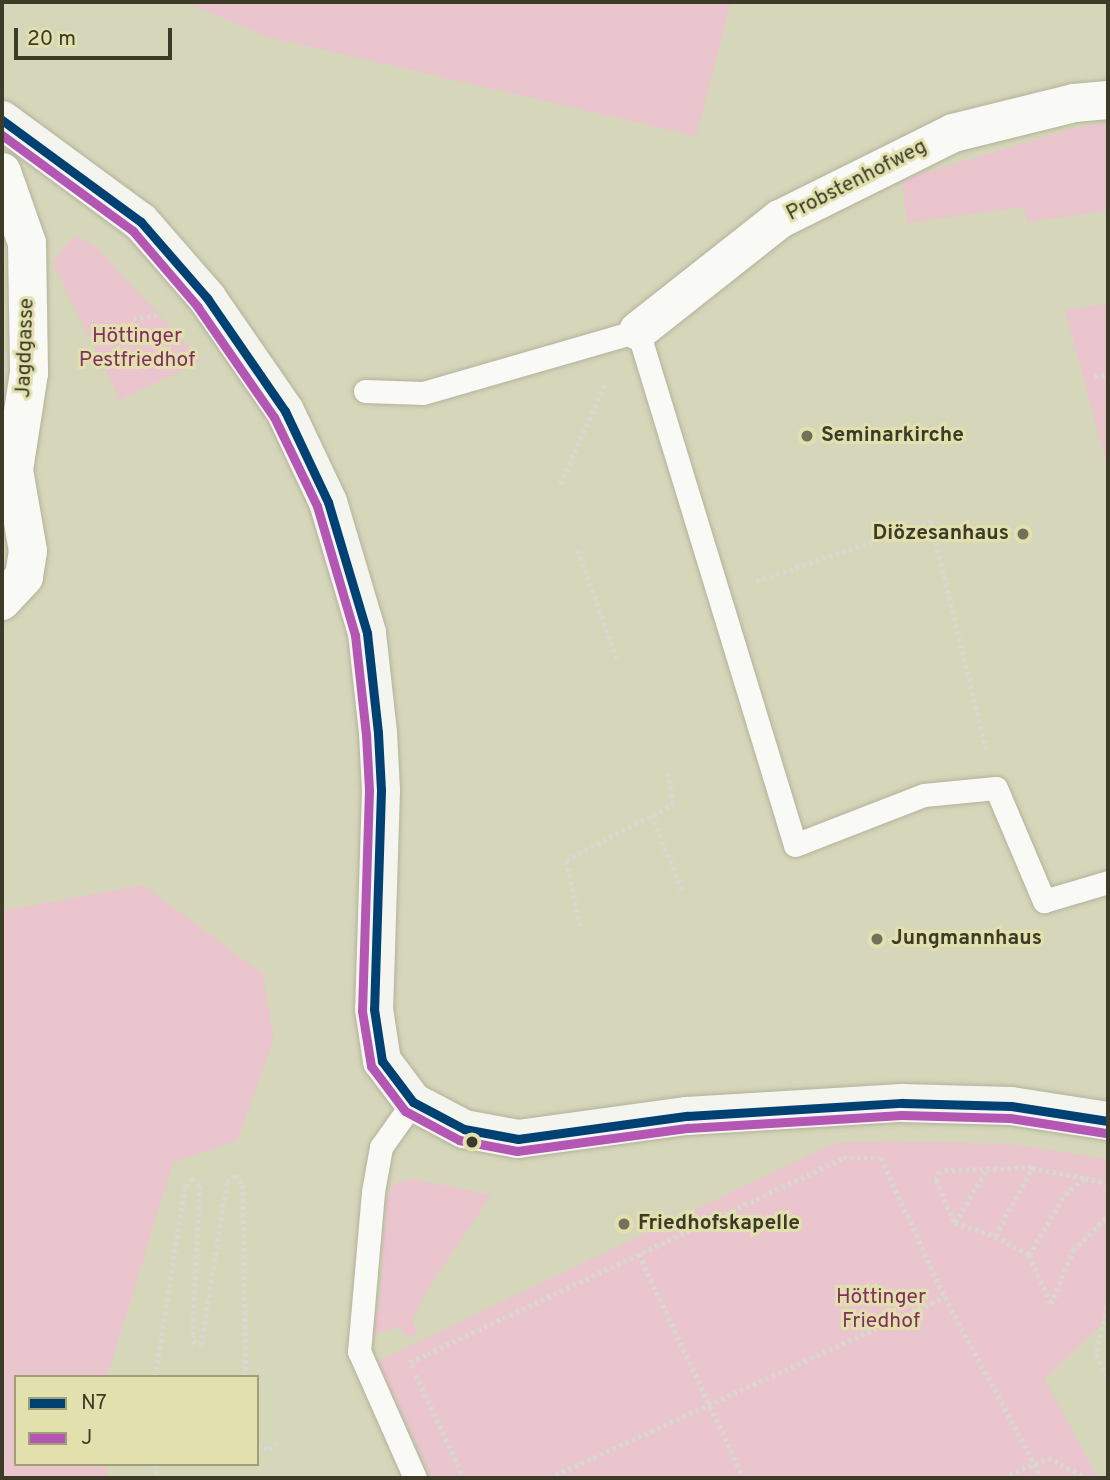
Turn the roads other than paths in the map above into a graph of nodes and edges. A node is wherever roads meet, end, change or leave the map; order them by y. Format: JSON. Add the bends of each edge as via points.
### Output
{"nodes":[{"id":1,"x":1108,"y":100,"type":"edge"},
{"id":2,"x":5,"y":122,"type":"edge"},
{"id":3,"x":2,"y":164,"type":"edge"},
{"id":4,"x":2,"y":172,"type":"edge"},
{"id":5,"x":638,"y":331,"type":"junction"},
{"id":6,"x":365,"y":391,"type":"dead end"},
{"id":7,"x":2,"y":601,"type":"edge"},
{"id":8,"x":1108,"y":882,"type":"edge"},
{"id":9,"x":413,"y":1102,"type":"junction"},
{"id":10,"x":1108,"y":1121,"type":"edge"},
{"id":11,"x":415,"y":1478,"type":"edge"}],
"edges":[{"from":1,"to":5,"type":"street","name":"Probstenhofweg","via":[[1073,103],[953,133],[780,219]]},
{"from":2,"to":3,"type":"street"},
{"from":2,"to":9,"type":"street","via":[[141,222],[208,298],[285,411],[328,502],[367,633],[379,733],[374,1009],[383,1061]]},
{"from":4,"to":7,"type":"street","name":"Jagdgasse","via":[[27,243],[29,360],[14,470],[26,564],[24,577]]},
{"from":5,"to":6,"type":"lane","via":[[423,393]]},
{"from":5,"to":8,"type":"lane","via":[[796,845],[924,795],[996,788],[1044,901]]},
{"from":9,"to":10,"type":"street","via":[[464,1129],[517,1139],[687,1116],[914,1103],[1011,1106]]},
{"from":9,"to":11,"type":"lane","via":[[381,1147],[359,1357]]}]}
